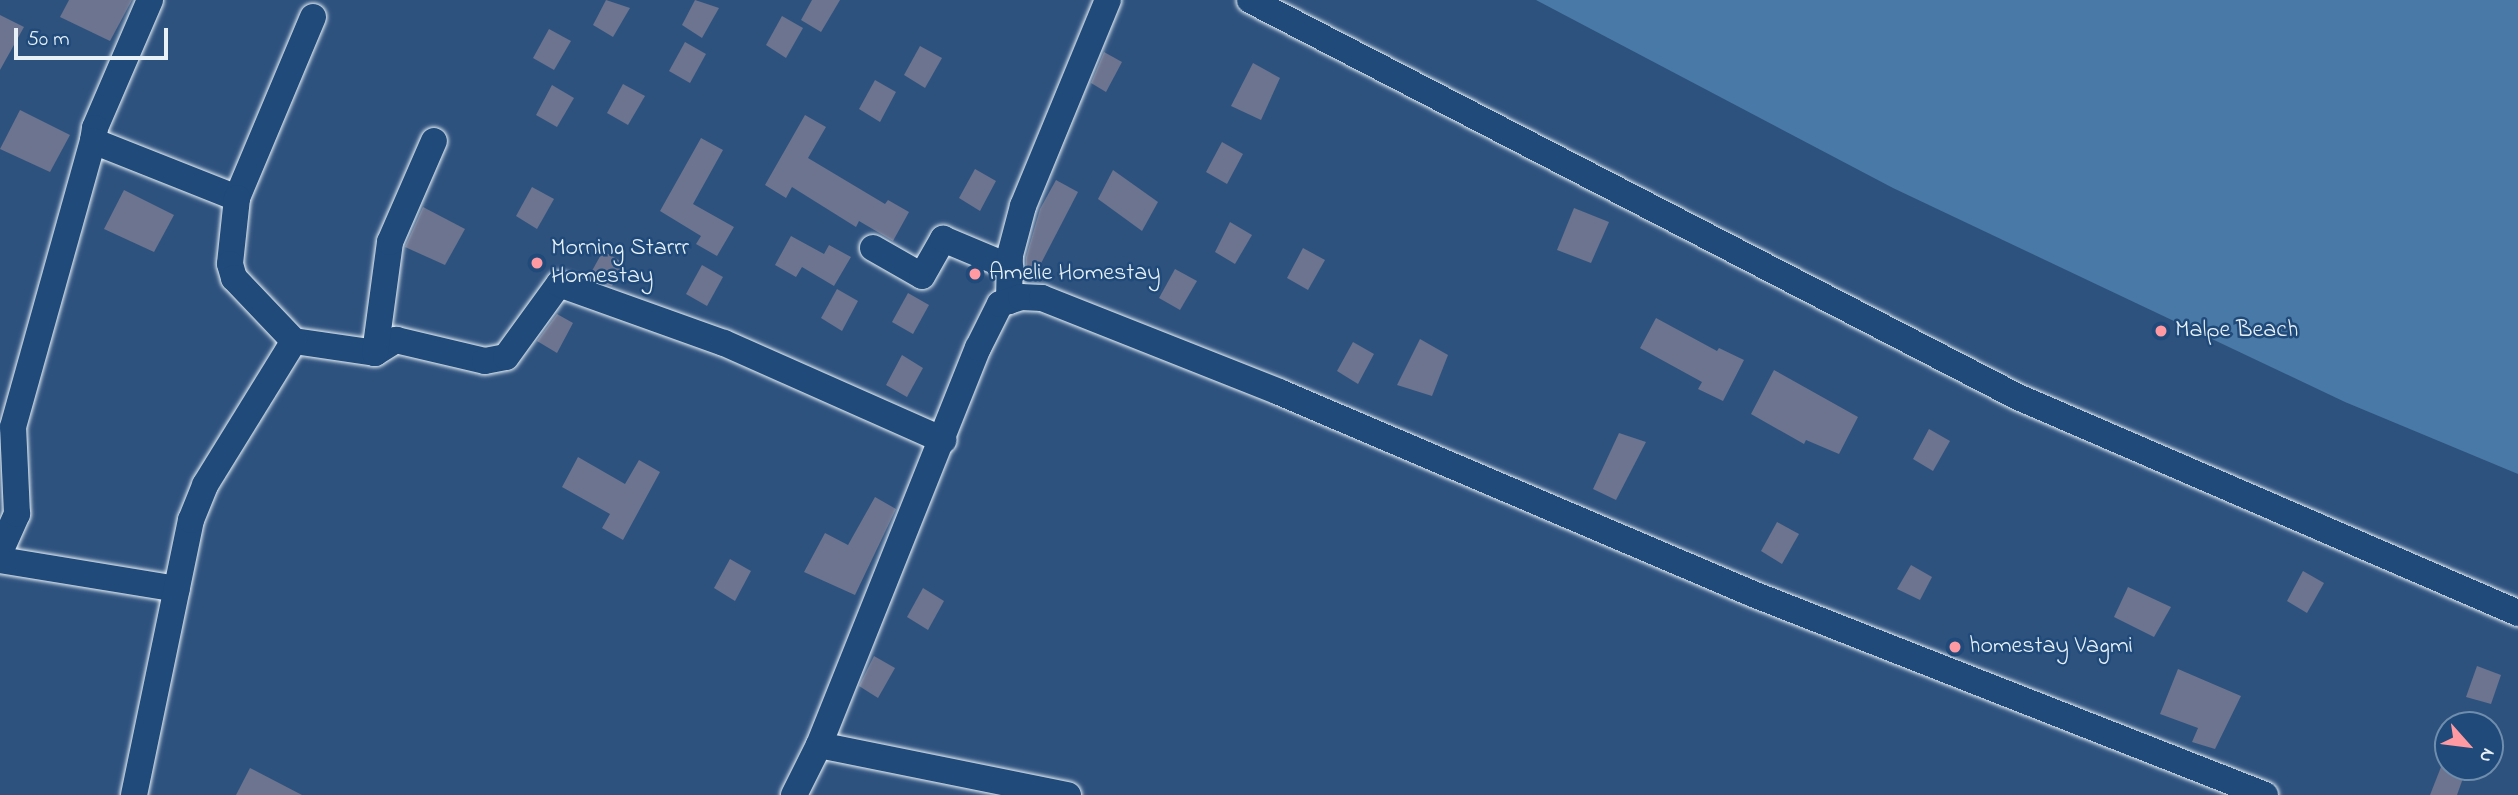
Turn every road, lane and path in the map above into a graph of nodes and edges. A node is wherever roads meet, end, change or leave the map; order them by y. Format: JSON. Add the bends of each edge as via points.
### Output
{"nodes":[{"id":1,"x":150,"y":0,"type":"edge"},
{"id":2,"x":1108,"y":0,"type":"edge"},
{"id":3,"x":1250,"y":0,"type":"edge"},
{"id":4,"x":313,"y":17,"type":"dead end"},
{"id":5,"x":93,"y":141,"type":"junction"},
{"id":6,"x":434,"y":141,"type":"dead end"},
{"id":7,"x":237,"y":198,"type":"junction"},
{"id":8,"x":873,"y":248,"type":"dead end"},
{"id":9,"x":1010,"y":267,"type":"junction"},
{"id":10,"x":1009,"y":301,"type":"junction"},
{"id":11,"x":294,"y":341,"type":"junction"},
{"id":12,"x":375,"y":353,"type":"junction"},
{"id":13,"x":943,"y":440,"type":"junction"},
{"id":14,"x":0,"y":552,"type":"edge"},
{"id":15,"x":0,"y":560,"type":"edge"},
{"id":16,"x":177,"y":589,"type":"junction"},
{"id":17,"x":2518,"y":613,"type":"edge"},
{"id":18,"x":819,"y":745,"type":"junction"},
{"id":19,"x":134,"y":795,"type":"edge"},
{"id":20,"x":793,"y":795,"type":"edge"},
{"id":21,"x":1068,"y":795,"type":"edge"},
{"id":22,"x":2265,"y":795,"type":"edge"}],
"edges":[{"from":1,"to":5,"type":"street"},
{"from":2,"to":9,"type":"street","via":[[1023,205]]},
{"from":3,"to":17,"type":"street","via":[[2018,397]]},
{"from":4,"to":7,"type":"street"},
{"from":5,"to":7,"type":"street"},
{"from":5,"to":14,"type":"street","via":[[13,426],[17,514]]},
{"from":6,"to":12,"type":"street","via":[[390,242]]},
{"from":7,"to":11,"type":"street","via":[[230,272]]},
{"from":8,"to":9,"type":"street","via":[[922,276],[943,239]]},
{"from":9,"to":10,"type":"street"},
{"from":10,"to":13,"type":"street","via":[[1000,304],[978,348]]},
{"from":10,"to":22,"type":"street","via":[[1042,298],[1753,594]]},
{"from":11,"to":12,"type":"street"},
{"from":11,"to":16,"type":"street","via":[[205,485],[191,520]]},
{"from":12,"to":13,"type":"street","via":[[396,340],[485,361],[506,357],[559,284],[724,343]]},
{"from":13,"to":18,"type":"street"},
{"from":15,"to":16,"type":"street"},
{"from":16,"to":19,"type":"street"},
{"from":18,"to":20,"type":"street"},
{"from":18,"to":21,"type":"street"}]}
